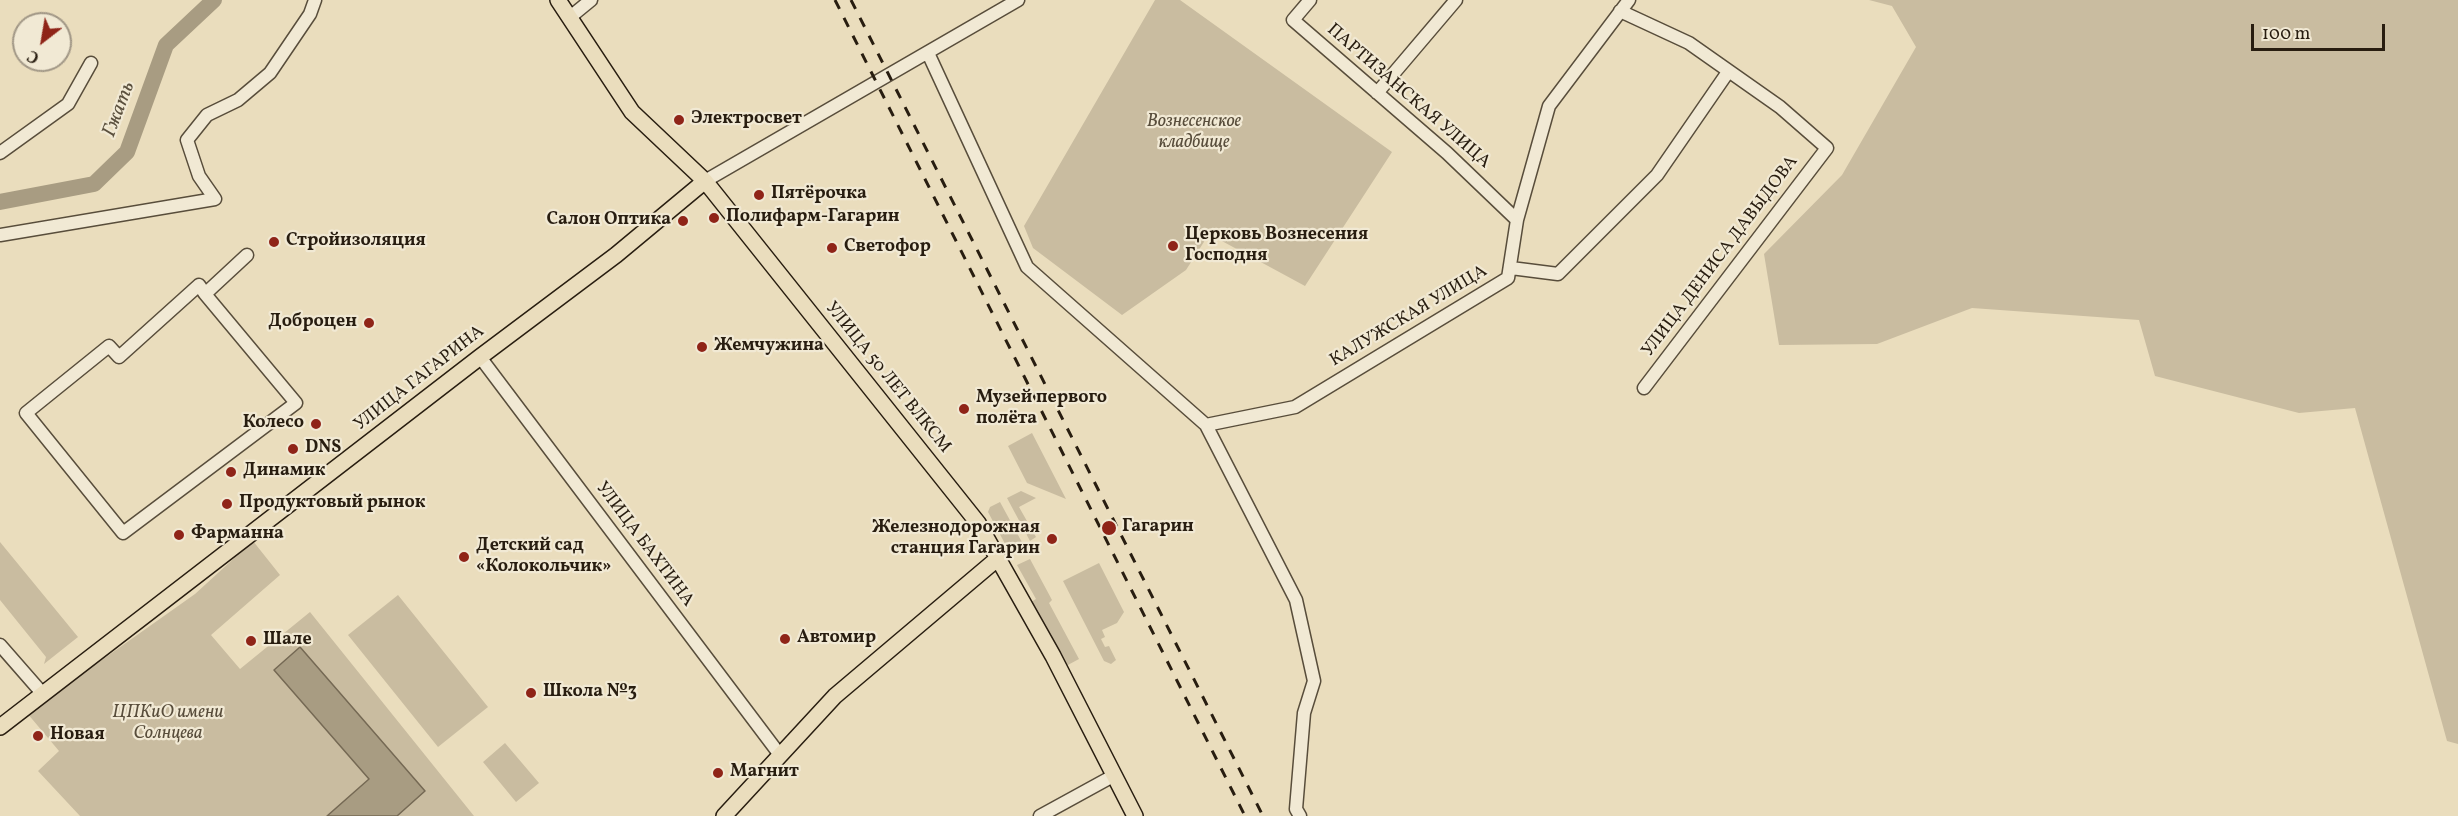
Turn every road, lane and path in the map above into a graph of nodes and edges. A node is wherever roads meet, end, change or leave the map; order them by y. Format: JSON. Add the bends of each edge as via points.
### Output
{"nodes":[{"id":1,"x":315,"y":0,"type":"edge"},
{"id":2,"x":558,"y":0,"type":"edge"},
{"id":3,"x":591,"y":0,"type":"edge"},
{"id":4,"x":1018,"y":0,"type":"edge"},
{"id":5,"x":1310,"y":0,"type":"edge"},
{"id":6,"x":1456,"y":0,"type":"edge"},
{"id":7,"x":1629,"y":0,"type":"edge"},
{"id":8,"x":1620,"y":11,"type":"junction"},
{"id":9,"x":569,"y":18,"type":"junction"},
{"id":10,"x":928,"y":53,"type":"junction"},
{"id":11,"x":91,"y":63,"type":"dead end"},
{"id":12,"x":1728,"y":72,"type":"junction"},
{"id":13,"x":1377,"y":93,"type":"junction"},
{"id":14,"x":0,"y":153,"type":"edge"},
{"id":15,"x":705,"y":181,"type":"junction"},
{"id":16,"x":1517,"y":220,"type":"junction"},
{"id":17,"x":0,"y":235,"type":"edge"},
{"id":18,"x":248,"y":255,"type":"dead end"},
{"id":19,"x":1511,"y":268,"type":"junction"},
{"id":20,"x":205,"y":294,"type":"junction"},
{"id":21,"x":480,"y":357,"type":"junction"},
{"id":22,"x":1644,"y":388,"type":"dead end"},
{"id":23,"x":1206,"y":425,"type":"junction"},
{"id":24,"x":998,"y":559,"type":"junction"},
{"id":25,"x":0,"y":645,"type":"edge"},
{"id":26,"x":42,"y":693,"type":"junction"},
{"id":27,"x":0,"y":726,"type":"edge"},
{"id":28,"x":780,"y":755,"type":"junction"},
{"id":29,"x":1113,"y":776,"type":"junction"},
{"id":30,"x":724,"y":816,"type":"edge"},
{"id":31,"x":1040,"y":816,"type":"edge"},
{"id":32,"x":1135,"y":816,"type":"edge"},
{"id":33,"x":1300,"y":816,"type":"edge"}],
"edges":[{"from":1,"to":17,"type":"street","via":[[310,14],[270,73],[238,100],[207,116],[187,140],[199,176],[215,200]]},
{"from":2,"to":9,"type":"main road","name":"УЛИЦА 50 ЛЕТ ВЛКСМ"},
{"from":3,"to":9,"type":"street"},
{"from":4,"to":10,"type":"street","name":"УЛИЦА ГАГАРИНА"},
{"from":5,"to":13,"type":"street","name":"ПАРТИЗАНСКАЯ УЛИЦА","via":[[1293,20]]},
{"from":6,"to":13,"type":"street"},
{"from":7,"to":8,"type":"street","name":"КАЛУЖСКАЯ УЛИЦА"},
{"from":8,"to":12,"type":"street","via":[[1689,43]]},
{"from":8,"to":16,"type":"street","name":"КАЛУЖСКАЯ УЛИЦА","via":[[1549,106]]},
{"from":9,"to":15,"type":"main road","name":"УЛИЦА 50 ЛЕТ ВЛКСМ","via":[[632,112]]},
{"from":10,"to":15,"type":"street","name":"УЛИЦА ГАГАРИНА"},
{"from":10,"to":23,"type":"street","via":[[1027,267]]},
{"from":11,"to":14,"type":"street","via":[[68,104]]},
{"from":12,"to":19,"type":"street","via":[[1657,175],[1558,274]]},
{"from":12,"to":22,"type":"street","name":"УЛИЦА ДЕНИСА ДАВЫДОВА","via":[[1780,107],[1827,148]]},
{"from":13,"to":16,"type":"street","name":"ПАРТИЗАНСКАЯ УЛИЦА"},
{"from":15,"to":21,"type":"main road","name":"УЛИЦА ГАГАРИНА","via":[[616,255]]},
{"from":15,"to":24,"type":"main road","name":"УЛИЦА 50 ЛЕТ ВЛКСМ","via":[[978,523]]},
{"from":16,"to":19,"type":"street","name":"КАЛУЖСКАЯ УЛИЦА"},
{"from":18,"to":20,"type":"street"},
{"from":19,"to":23,"type":"street","name":"КАЛУЖСКАЯ УЛИЦА","via":[[1508,278],[1295,407]]},
{"from":20,"to":20,"type":"street","via":[[296,403],[123,533],[26,413],[110,346],[120,357],[199,285]]},
{"from":21,"to":26,"type":"main road","name":"УЛИЦА ГАГАРИНА"},
{"from":21,"to":28,"type":"street","name":"УЛИЦА БАХТИНА"},
{"from":23,"to":33,"type":"street","via":[[1296,600],[1314,681],[1304,713],[1296,809]]},
{"from":24,"to":28,"type":"main road","via":[[835,696]]},
{"from":24,"to":29,"type":"main road","name":"УЛИЦА 50 ЛЕТ ВЛКСМ","via":[[1053,656]]},
{"from":25,"to":26,"type":"street"},
{"from":26,"to":27,"type":"main road","name":"УЛИЦА ГАГАРИНА"},
{"from":28,"to":30,"type":"main road"},
{"from":29,"to":31,"type":"street"},
{"from":29,"to":32,"type":"main road","name":"УЛИЦА 50 ЛЕТ ВЛКСМ"}]}
